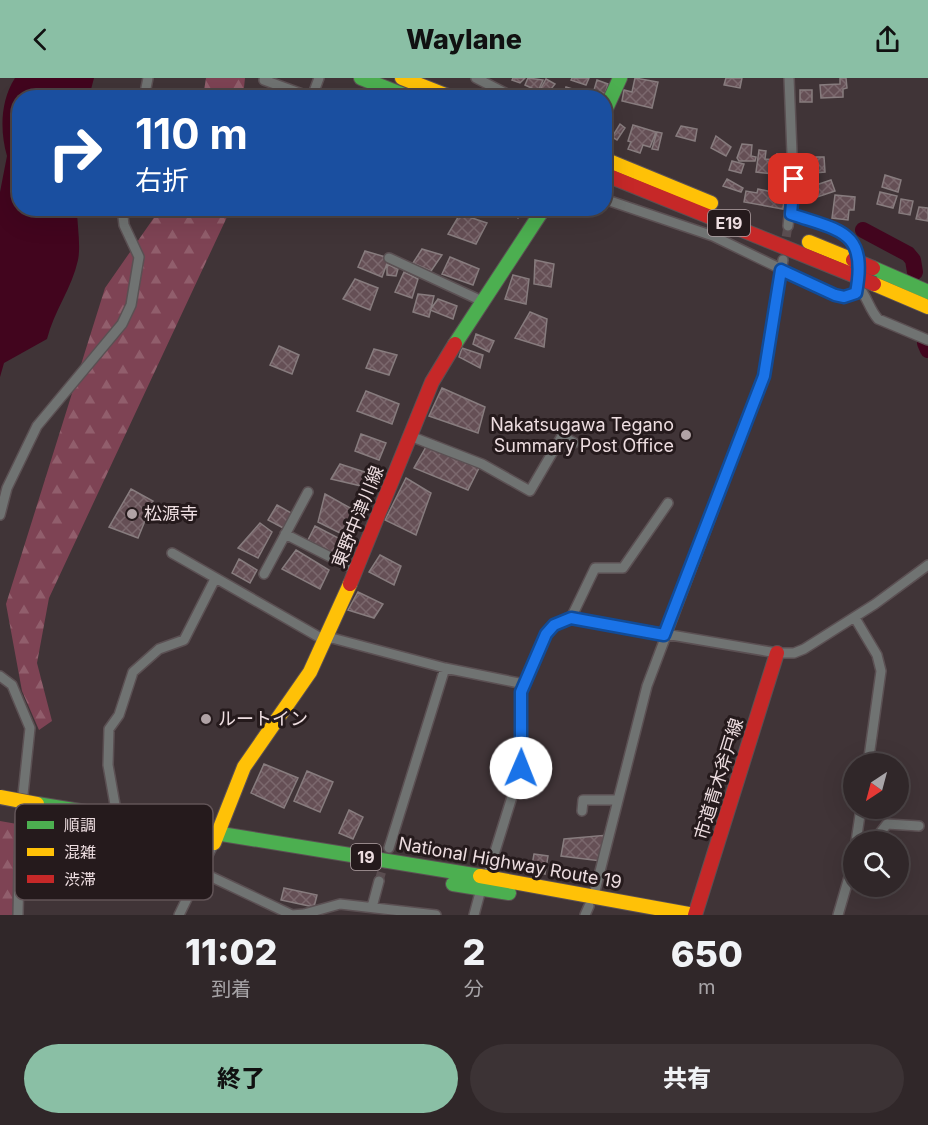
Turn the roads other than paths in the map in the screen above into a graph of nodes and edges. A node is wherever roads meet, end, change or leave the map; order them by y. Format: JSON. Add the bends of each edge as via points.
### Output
{"nodes":[{"id":1,"x":361,"y":78,"type":"edge"},
{"id":2,"x":402,"y":78,"type":"edge"},
{"id":3,"x":476,"y":78,"type":"edge"},
{"id":4,"x":620,"y":78,"type":"edge"},
{"id":5,"x":789,"y":78,"type":"edge"},
{"id":6,"x":264,"y":80,"type":"dead end"},
{"id":7,"x":293,"y":90,"type":"edge"},
{"id":8,"x":391,"y":90,"type":"edge"},
{"id":9,"x":433,"y":90,"type":"edge"},
{"id":10,"x":493,"y":90,"type":"edge"},
{"id":11,"x":612,"y":96,"type":"edge"},
{"id":12,"x":612,"y":162,"type":"edge"},
{"id":13,"x":612,"y":177,"type":"edge"},
{"id":14,"x":612,"y":202,"type":"edge"},
{"id":15,"x":791,"y":214,"type":"junction"},
{"id":16,"x":123,"y":216,"type":"edge"},
{"id":17,"x":539,"y":216,"type":"edge"},
{"id":18,"x":788,"y":226,"type":"tunnel mouth"},
{"id":19,"x":389,"y":258,"type":"dead end"},
{"id":20,"x":782,"y":265,"type":"junction"},
{"id":21,"x":856,"y":280,"type":"junction"},
{"id":22,"x":928,"y":291,"type":"edge"},
{"id":23,"x":482,"y":302,"type":"junction"},
{"id":24,"x":928,"y":307,"type":"edge"},
{"id":25,"x":928,"y":340,"type":"edge"},
{"id":26,"x":410,"y":436,"type":"junction"},
{"id":27,"x":574,"y":443,"type":"dead end"},
{"id":28,"x":308,"y":492,"type":"dead end"},
{"id":29,"x":668,"y":502,"type":"dead end"},
{"id":30,"x":0,"y":515,"type":"edge"},
{"id":31,"x":285,"y":534,"type":"junction"},
{"id":32,"x":172,"y":554,"type":"dead end"},
{"id":33,"x":928,"y":565,"type":"edge"},
{"id":34,"x":356,"y":570,"type":"junction"},
{"id":35,"x":264,"y":574,"type":"dead end"},
{"id":36,"x":215,"y":579,"type":"junction"},
{"id":37,"x":571,"y":618,"type":"junction"},
{"id":38,"x":855,"y":618,"type":"junction"},
{"id":39,"x":664,"y":635,"type":"junction"},
{"id":40,"x":327,"y":639,"type":"junction"},
{"id":41,"x":777,"y":653,"type":"junction"},
{"id":42,"x":445,"y":668,"type":"junction"},
{"id":43,"x":0,"y":676,"type":"edge"},
{"id":44,"x":524,"y":684,"type":"junction"},
{"id":45,"x":870,"y":753,"type":"edge"},
{"id":46,"x":0,"y":797,"type":"edge"},
{"id":47,"x":617,"y":800,"type":"junction"},
{"id":48,"x":22,"y":804,"type":"edge"},
{"id":49,"x":22,"y":804,"type":"edge"},
{"id":50,"x":115,"y":804,"type":"edge"},
{"id":51,"x":582,"y":811,"type":"dead end"},
{"id":52,"x":919,"y":826,"type":"dead end"},
{"id":53,"x":882,"y":831,"type":"edge"},
{"id":54,"x":213,"y":837,"type":"edge"},
{"id":55,"x":213,"y":838,"type":"edge"},
{"id":56,"x":216,"y":838,"type":"junction"},
{"id":57,"x":213,"y":844,"type":"edge"},
{"id":58,"x":389,"y":848,"type":"tunnel mouth"},
{"id":59,"x":213,"y":878,"type":"edge"},
{"id":60,"x":379,"y":881,"type":"tunnel mouth"},
{"id":61,"x":484,"y":883,"type":"junction"},
{"id":62,"x":843,"y":897,"type":"edge"},
{"id":63,"x":18,"y":900,"type":"edge"},
{"id":64,"x":186,"y":900,"type":"edge"},
{"id":65,"x":590,"y":905,"type":"edge"},
{"id":66,"x":372,"y":907,"type":"junction"},
{"id":67,"x":18,"y":915,"type":"edge"},
{"id":68,"x":179,"y":915,"type":"edge"},
{"id":69,"x":292,"y":915,"type":"edge"},
{"id":70,"x":435,"y":915,"type":"edge"},
{"id":71,"x":474,"y":915,"type":"edge"},
{"id":72,"x":635,"y":915,"type":"edge"},
{"id":73,"x":695,"y":915,"type":"edge"},
{"id":74,"x":838,"y":915,"type":"edge"}],
"edges":[{"from":1,"to":8,"type":"main road"},
{"from":2,"to":9,"type":"main road"},
{"from":3,"to":10,"type":"street"},
{"from":4,"to":11,"type":"main road"},
{"from":5,"to":15,"type":"street","via":[[794,179]]},
{"from":6,"to":7,"type":"street"},
{"from":12,"to":22,"type":"main road","number":"E19","bridge":true},
{"from":13,"to":21,"type":"main road","number":"E19"},
{"from":14,"to":20,"type":"street","via":[[713,236]]},
{"from":15,"to":18,"type":"street"},
{"from":15,"to":21,"type":"street","via":[[852,240],[857,252]]},
{"from":16,"to":30,"type":"street","via":[[139,257],[131,305],[122,324],[37,426],[7,488]]},
{"from":17,"to":23,"type":"main road","name":"東野中津川線"},
{"from":19,"to":23,"type":"street"},
{"from":20,"to":21,"type":"street","via":[[835,295],[856,293]]},
{"from":20,"to":39,"type":"street","via":[[764,376]]},
{"from":21,"to":24,"type":"main road","number":"E19","bridge":true},
{"from":21,"to":25,"type":"street","via":[[878,319]]},
{"from":23,"to":26,"type":"main road","name":"東野中津川線","via":[[432,382]]},
{"from":26,"to":27,"type":"street","via":[[482,464],[530,491],[562,436]]},
{"from":26,"to":34,"type":"main road","name":"東野中津川線"},
{"from":28,"to":31,"type":"street"},
{"from":29,"to":37,"type":"street","via":[[623,568],[595,568]]},
{"from":31,"to":34,"type":"street"},
{"from":31,"to":35,"type":"street"},
{"from":32,"to":36,"type":"street"},
{"from":33,"to":38,"type":"street"},
{"from":34,"to":40,"type":"main road","name":"東野中津川線"},
{"from":36,"to":40,"type":"street"},
{"from":36,"to":50,"type":"street","via":[[184,640],[159,649],[133,672],[119,715],[108,729],[108,765]]},
{"from":37,"to":39,"type":"street"},
{"from":37,"to":44,"type":"street","via":[[554,625],[546,634]]},
{"from":38,"to":41,"type":"street","via":[[804,649]]},
{"from":38,"to":45,"type":"street","via":[[877,655],[881,671]]},
{"from":39,"to":41,"type":"street"},
{"from":39,"to":47,"type":"street"},
{"from":40,"to":42,"type":"street"},
{"from":40,"to":56,"type":"main road","name":"東野中津川線","via":[[310,672],[244,767]]},
{"from":41,"to":73,"type":"main road","name":"市道青木斧戸線"},
{"from":42,"to":44,"type":"street"},
{"from":42,"to":58,"type":"street"},
{"from":43,"to":48,"type":"street","via":[[12,685],[30,728]]},
{"from":44,"to":61,"type":"street","via":[[521,768]]},
{"from":46,"to":49,"type":"main road","name":"National Highway Route 19","number":"19","bridge":true},
{"from":47,"to":51,"type":"street","via":[[583,800]]},
{"from":47,"to":65,"type":"street"},
{"from":52,"to":53,"type":"street","via":[[887,824]]},
{"from":54,"to":56,"type":"main road","name":"National Highway Route 19","number":"19"},
{"from":55,"to":56,"type":"main road","name":"National Highway Route 19","number":"19"},
{"from":56,"to":57,"type":"street"},
{"from":56,"to":61,"type":"main road","name":"National Highway Route 19","number":"19"},
{"from":59,"to":69,"type":"street"},
{"from":60,"to":66,"type":"street"},
{"from":61,"to":65,"type":"main road","name":"National Highway Route 19","number":"19"},
{"from":61,"to":71,"type":"street"},
{"from":62,"to":74,"type":"street"},
{"from":63,"to":67,"type":"street"},
{"from":64,"to":68,"type":"street"},
{"from":65,"to":72,"type":"main road","name":"National Highway Route 19","number":"19"},
{"from":65,"to":73,"type":"main road","name":"National Highway Route 19","number":"19"},
{"from":66,"to":69,"type":"street","via":[[340,904]]},
{"from":66,"to":70,"type":"street"}]}
